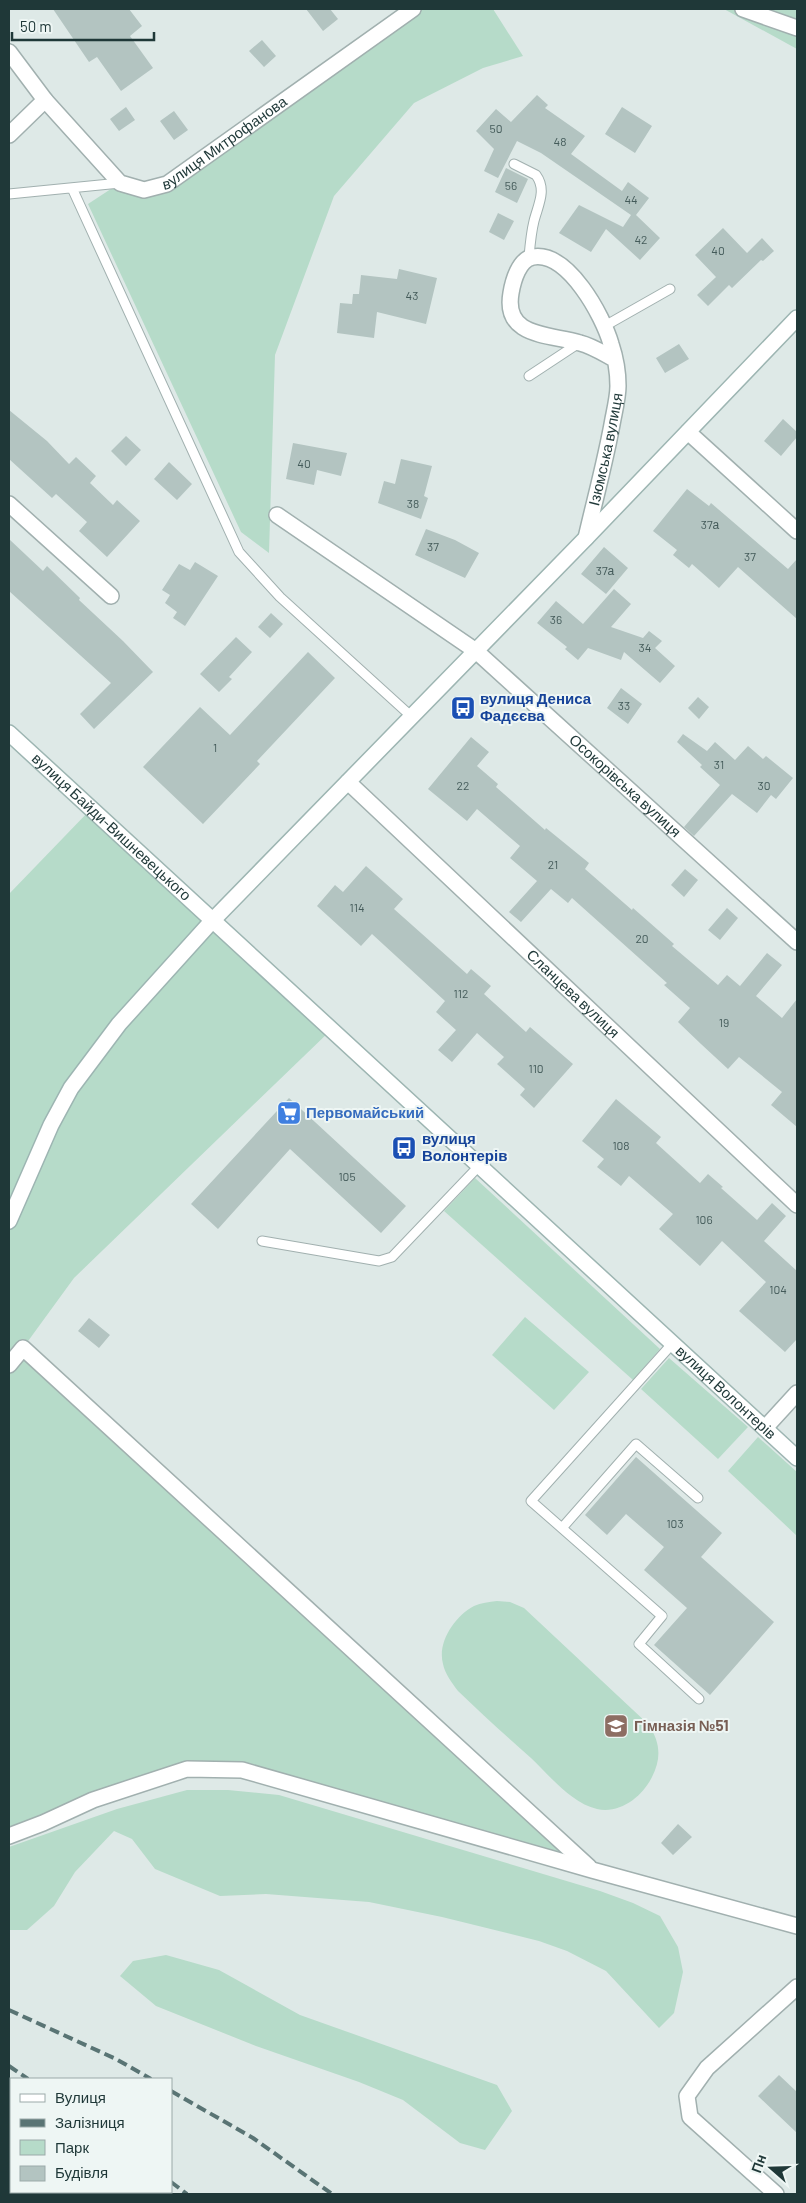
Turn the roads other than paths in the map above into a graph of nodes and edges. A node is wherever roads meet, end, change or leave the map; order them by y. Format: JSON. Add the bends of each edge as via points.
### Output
{"nodes":[{"id":1,"x":413,"y":9,"type":"edge"},
{"id":2,"x":743,"y":9,"type":"edge"},
{"id":3,"x":797,"y":28,"type":"edge"},
{"id":4,"x":9,"y":52,"type":"edge"},
{"id":5,"x":45,"y":100,"type":"junction"},
{"id":6,"x":9,"y":135,"type":"edge"},
{"id":7,"x":514,"y":164,"type":"dead end"},
{"id":8,"x":120,"y":184,"type":"junction"},
{"id":9,"x":72,"y":188,"type":"junction"},
{"id":10,"x":9,"y":194,"type":"edge"},
{"id":11,"x":529,"y":258,"type":"junction"},
{"id":12,"x":670,"y":290,"type":"dead end"},
{"id":13,"x":797,"y":318,"type":"edge"},
{"id":14,"x":603,"y":327,"type":"junction"},
{"id":15,"x":579,"y":342,"type":"junction"},
{"id":16,"x":614,"y":359,"type":"junction"},
{"id":17,"x":529,"y":376,"type":"dead end"},
{"id":18,"x":688,"y":432,"type":"junction"},
{"id":19,"x":9,"y":504,"type":"edge"},
{"id":20,"x":277,"y":515,"type":"dead end"},
{"id":21,"x":797,"y":531,"type":"edge"},
{"id":22,"x":586,"y":538,"type":"junction"},
{"id":23,"x":111,"y":596,"type":"dead end"},
{"id":24,"x":476,"y":651,"type":"junction"},
{"id":25,"x":412,"y":717,"type":"junction"},
{"id":26,"x":9,"y":733,"type":"edge"},
{"id":27,"x":348,"y":782,"type":"junction"},
{"id":28,"x":212,"y":920,"type":"junction"},
{"id":29,"x":796,"y":940,"type":"edge"},
{"id":30,"x":479,"y":1166,"type":"junction"},
{"id":31,"x":797,"y":1205,"type":"edge"},
{"id":32,"x":9,"y":1221,"type":"edge"},
{"id":33,"x":262,"y":1241,"type":"dead end"},
{"id":34,"x":673,"y":1343,"type":"junction"},
{"id":35,"x":9,"y":1364,"type":"edge"},
{"id":36,"x":797,"y":1393,"type":"edge"},
{"id":37,"x":765,"y":1428,"type":"junction"},
{"id":38,"x":797,"y":1458,"type":"edge"},
{"id":39,"x":698,"y":1498,"type":"dead end"},
{"id":40,"x":562,"y":1528,"type":"junction"},
{"id":41,"x":699,"y":1699,"type":"dead end"},
{"id":42,"x":9,"y":1836,"type":"edge"},
{"id":43,"x":592,"y":1870,"type":"junction"},
{"id":44,"x":797,"y":1926,"type":"edge"},
{"id":45,"x":797,"y":1987,"type":"edge"},
{"id":46,"x":776,"y":2194,"type":"edge"}],
"edges":[{"from":1,"to":8,"type":"street","name":"вулиця Митрофанова","via":[[167,184],[144,190]]},
{"from":2,"to":3,"type":"street"},
{"from":4,"to":5,"type":"street"},
{"from":5,"to":6,"type":"street"},
{"from":5,"to":8,"type":"street"},
{"from":7,"to":11,"type":"lane","via":[[536,174],[540,180],[540,203],[530,240]]},
{"from":8,"to":9,"type":"lane"},
{"from":9,"to":10,"type":"lane"},
{"from":9,"to":25,"type":"lane","via":[[239,552],[280,597]]},
{"from":11,"to":14,"type":"street","name":"Ізюмська вулиця","via":[[542,255],[570,271]]},
{"from":11,"to":15,"type":"street","via":[[519,268],[513,282],[510,315],[522,328]]},
{"from":12,"to":14,"type":"lane"},
{"from":13,"to":18,"type":"street"},
{"from":14,"to":16,"type":"street","name":"Ізюмська вулиця"},
{"from":15,"to":16,"type":"street"},
{"from":15,"to":17,"type":"lane"},
{"from":16,"to":22,"type":"street","name":"Ізюмська вулиця","via":[[618,387]]},
{"from":18,"to":21,"type":"street"},
{"from":18,"to":22,"type":"street"},
{"from":19,"to":23,"type":"street"},
{"from":20,"to":24,"type":"street","name":"Осокорівська вулиця"},
{"from":22,"to":24,"type":"street"},
{"from":24,"to":25,"type":"street"},
{"from":24,"to":29,"type":"street","name":"Осокорівська вулиця"},
{"from":25,"to":27,"type":"street"},
{"from":26,"to":28,"type":"street","name":"вулиця Байди-Вишневецького"},
{"from":27,"to":28,"type":"street"},
{"from":27,"to":31,"type":"street","name":"Сланцева вулиця"},
{"from":28,"to":30,"type":"street","name":"вулиця Волонтерів"},
{"from":28,"to":32,"type":"street","via":[[119,1024],[71,1088],[50,1124]]},
{"from":30,"to":33,"type":"lane","via":[[392,1257],[380,1261]]},
{"from":30,"to":34,"type":"street","name":"вулиця Волонтерів"},
{"from":34,"to":37,"type":"street","name":"вулиця Волонтерів"},
{"from":34,"to":40,"type":"lane","via":[[531,1501]]},
{"from":35,"to":43,"type":"street","via":[[23,1348]]},
{"from":36,"to":37,"type":"street"},
{"from":37,"to":38,"type":"street","name":"вулиця Волонтерів"},
{"from":39,"to":40,"type":"lane","via":[[636,1444]]},
{"from":40,"to":41,"type":"lane","via":[[662,1616],[639,1644]]},
{"from":42,"to":43,"type":"street","via":[[93,1800],[187,1769],[242,1770]]},
{"from":43,"to":44,"type":"street"},
{"from":45,"to":46,"type":"street","via":[[707,2068],[687,2096],[690,2117]]}]}
